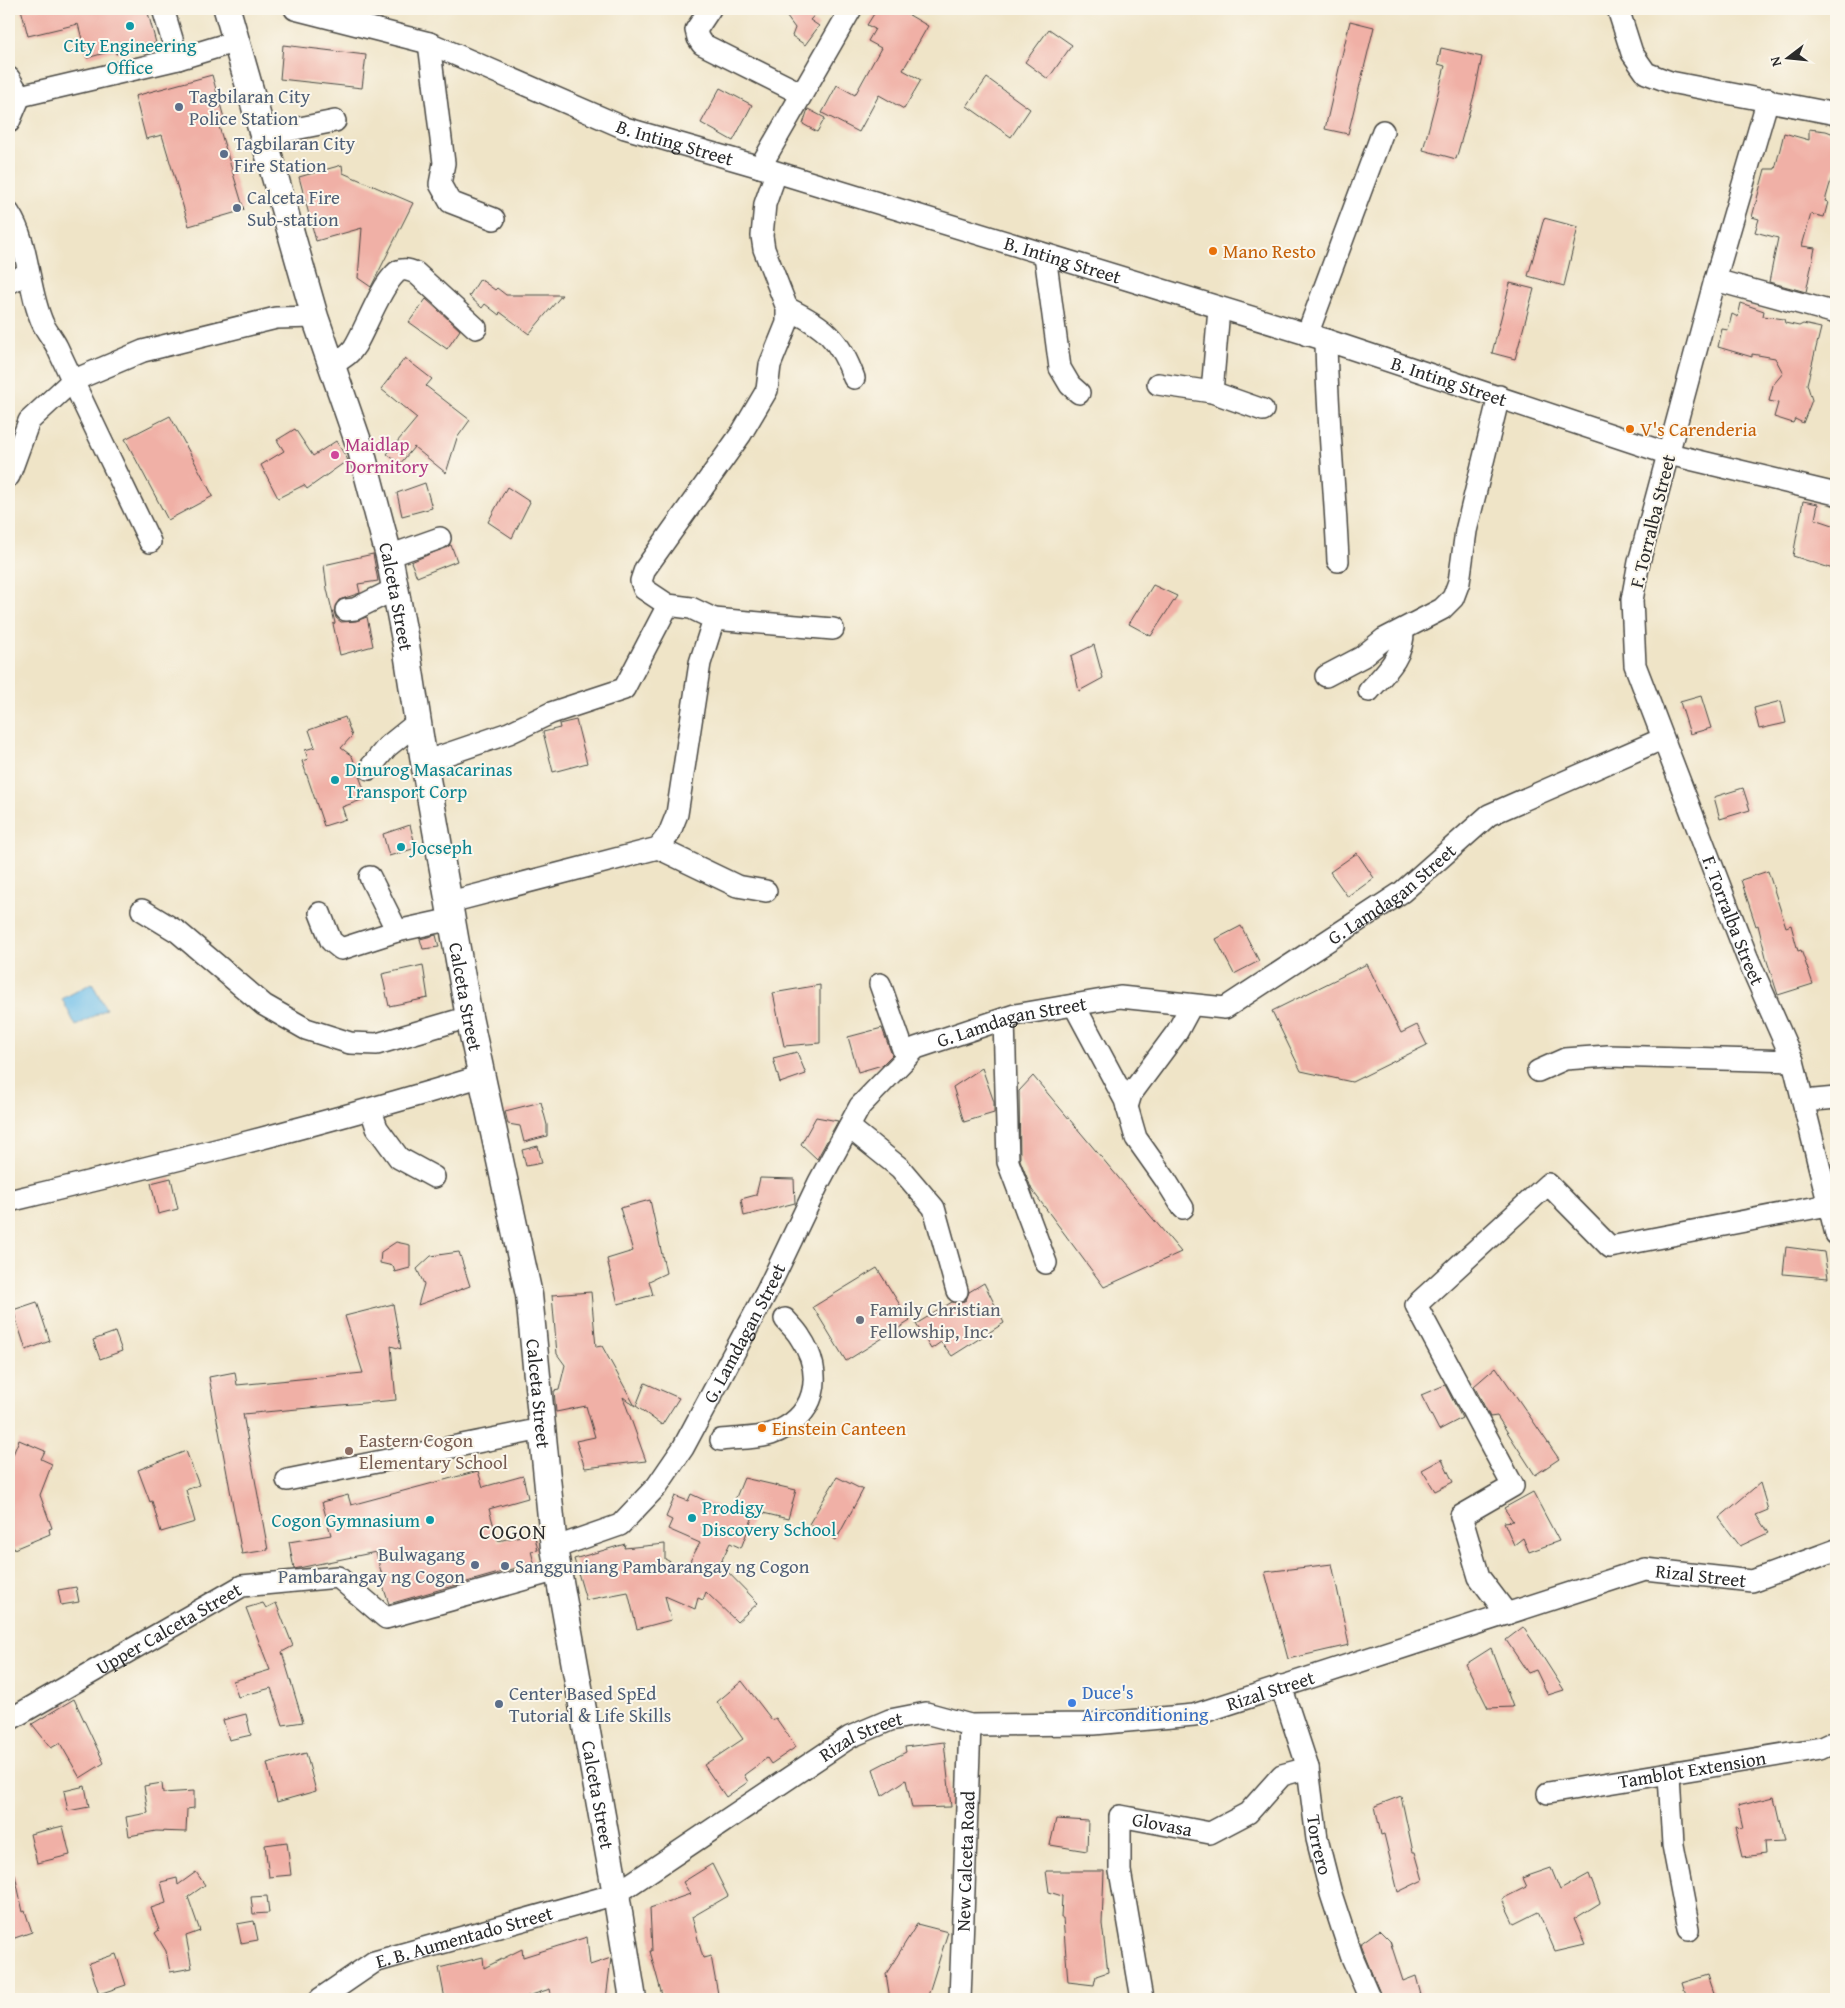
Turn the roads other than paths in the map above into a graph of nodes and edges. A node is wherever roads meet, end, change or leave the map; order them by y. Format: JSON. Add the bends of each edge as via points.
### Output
{"nodes":[{"id":1,"x":163,"y":9,"type":"edge"},
{"id":2,"x":227,"y":9,"type":"edge"},
{"id":3,"x":295,"y":9,"type":"edge"},
{"id":4,"x":710,"y":9,"type":"edge"},
{"id":5,"x":850,"y":9,"type":"edge"},
{"id":6,"x":1618,"y":9,"type":"edge"},
{"id":7,"x":237,"y":41,"type":"junction"},
{"id":8,"x":429,"y":43,"type":"junction"},
{"id":9,"x":178,"y":59,"type":"junction"},
{"id":10,"x":14,"y":87,"type":"edge"},
{"id":11,"x":800,"y":93,"type":"junction"},
{"id":12,"x":1768,"y":99,"type":"junction"},
{"id":13,"x":1836,"y":114,"type":"edge"},
{"id":14,"x":335,"y":121,"type":"dead end"},
{"id":15,"x":9,"y":122,"type":"edge"},
{"id":16,"x":1383,"y":131,"type":"dead end"},
{"id":17,"x":265,"y":135,"type":"junction"},
{"id":18,"x":768,"y":170,"type":"junction"},
{"id":19,"x":9,"y":213,"type":"edge"},
{"id":20,"x":494,"y":218,"type":"dead end"},
{"id":21,"x":1045,"y":255,"type":"junction"},
{"id":22,"x":14,"y":279,"type":"edge"},
{"id":23,"x":1716,"y":280,"type":"junction"},
{"id":24,"x":787,"y":308,"type":"junction"},
{"id":25,"x":1219,"y":309,"type":"junction"},
{"id":26,"x":1836,"y":313,"type":"edge"},
{"id":27,"x":315,"y":317,"type":"junction"},
{"id":28,"x":476,"y":328,"type":"dead end"},
{"id":29,"x":1317,"y":338,"type":"junction"},
{"id":30,"x":331,"y":366,"type":"junction"},
{"id":31,"x":854,"y":378,"type":"dead end"},
{"id":32,"x":72,"y":381,"type":"junction"},
{"id":33,"x":1158,"y":384,"type":"dead end"},
{"id":34,"x":1212,"y":392,"type":"junction"},
{"id":35,"x":1079,"y":393,"type":"dead end"},
{"id":36,"x":1499,"y":396,"type":"junction"},
{"id":37,"x":1263,"y":410,"type":"dead end"},
{"id":38,"x":1669,"y":454,"type":"junction"},
{"id":39,"x":9,"y":476,"type":"edge"},
{"id":40,"x":1836,"y":494,"type":"edge"},
{"id":41,"x":440,"y":538,"type":"dead end"},
{"id":42,"x":150,"y":542,"type":"dead end"},
{"id":43,"x":389,"y":556,"type":"junction"},
{"id":44,"x":1338,"y":560,"type":"dead end"},
{"id":45,"x":395,"y":589,"type":"junction"},
{"id":46,"x":668,"y":605,"type":"junction"},
{"id":47,"x":346,"y":610,"type":"dead end"},
{"id":48,"x":714,"y":619,"type":"junction"},
{"id":49,"x":833,"y":629,"type":"dead end"},
{"id":50,"x":1403,"y":631,"type":"junction"},
{"id":51,"x":1362,"y":657,"type":"junction"},
{"id":52,"x":1326,"y":676,"type":"dead end"},
{"id":53,"x":418,"y":722,"type":"junction"},
{"id":54,"x":1662,"y":739,"type":"junction"},
{"id":55,"x":424,"y":762,"type":"junction"},
{"id":56,"x":369,"y":769,"type":"dead end"},
{"id":57,"x":658,"y":848,"type":"junction"},
{"id":58,"x":370,"y":877,"type":"dead end"},
{"id":59,"x":766,"y":891,"type":"dead end"},
{"id":60,"x":142,"y":910,"type":"dead end"},
{"id":61,"x":451,"y":910,"type":"junction"},
{"id":62,"x":320,"y":913,"type":"dead end"},
{"id":63,"x":396,"y":931,"type":"junction"},
{"id":64,"x":880,"y":984,"type":"dead end"},
{"id":65,"x":1074,"y":1005,"type":"junction"},
{"id":66,"x":1191,"y":1006,"type":"junction"},
{"id":67,"x":469,"y":1017,"type":"junction"},
{"id":68,"x":1004,"y":1019,"type":"junction"},
{"id":69,"x":906,"y":1058,"type":"junction"},
{"id":70,"x":1793,"y":1061,"type":"junction"},
{"id":71,"x":1538,"y":1071,"type":"dead end"},
{"id":72,"x":482,"y":1076,"type":"junction"},
{"id":73,"x":1836,"y":1098,"type":"edge"},
{"id":74,"x":1804,"y":1101,"type":"junction"},
{"id":75,"x":1127,"y":1108,"type":"junction"},
{"id":76,"x":370,"y":1110,"type":"junction"},
{"id":77,"x":848,"y":1127,"type":"junction"},
{"id":78,"x":434,"y":1177,"type":"dead end"},
{"id":79,"x":9,"y":1201,"type":"edge"},
{"id":80,"x":1828,"y":1205,"type":"junction"},
{"id":81,"x":1182,"y":1208,"type":"dead end"},
{"id":82,"x":1836,"y":1234,"type":"edge"},
{"id":83,"x":1046,"y":1263,"type":"dead end"},
{"id":84,"x":957,"y":1291,"type":"dead end"},
{"id":85,"x":785,"y":1319,"type":"dead end"},
{"id":86,"x":542,"y":1429,"type":"junction"},
{"id":87,"x":721,"y":1440,"type":"dead end"},
{"id":88,"x":287,"y":1480,"type":"dead end"},
{"id":89,"x":1836,"y":1550,"type":"edge"},
{"id":90,"x":556,"y":1559,"type":"junction"},
{"id":91,"x":1507,"y":1614,"type":"junction"},
{"id":92,"x":1281,"y":1686,"type":"junction"},
{"id":93,"x":9,"y":1720,"type":"edge"},
{"id":94,"x":970,"y":1725,"type":"junction"},
{"id":95,"x":1836,"y":1741,"type":"edge"},
{"id":96,"x":1308,"y":1768,"type":"junction"},
{"id":97,"x":1669,"y":1775,"type":"junction"},
{"id":98,"x":1548,"y":1793,"type":"dead end"},
{"id":99,"x":616,"y":1894,"type":"junction"},
{"id":100,"x":1689,"y":1929,"type":"dead end"},
{"id":101,"x":320,"y":1999,"type":"edge"},
{"id":102,"x":633,"y":1999,"type":"edge"},
{"id":103,"x":960,"y":1999,"type":"edge"},
{"id":104,"x":1142,"y":1999,"type":"edge"},
{"id":105,"x":1370,"y":1999,"type":"edge"}],
"edges":[{"from":1,"to":9,"type":"street"},
{"from":2,"to":7,"type":"main road","name":"Calceta Street"},
{"from":3,"to":8,"type":"street","name":"B. Inting Street"},
{"from":4,"to":11,"type":"street","via":[[696,30],[702,44]]},
{"from":5,"to":11,"type":"street"},
{"from":6,"to":12,"type":"street","via":[[1632,53],[1646,73],[1670,82]]},
{"from":7,"to":9,"type":"street"},
{"from":7,"to":17,"type":"main road","name":"Calceta Street"},
{"from":8,"to":18,"type":"street","name":"B. Inting Street","via":[[625,128]]},
{"from":8,"to":20,"type":"street","via":[[444,163],[440,184],[450,202]]},
{"from":9,"to":10,"type":"street"},
{"from":10,"to":15,"type":"street"},
{"from":11,"to":18,"type":"street"},
{"from":12,"to":13,"type":"street"},
{"from":12,"to":23,"type":"street","name":"F. Torralba Street"},
{"from":14,"to":17,"type":"street"},
{"from":16,"to":29,"type":"street"},
{"from":17,"to":27,"type":"main road","name":"Calceta Street"},
{"from":18,"to":21,"type":"street","name":"B. Inting Street"},
{"from":18,"to":24,"type":"street","via":[[762,236]]},
{"from":19,"to":22,"type":"street","via":[[17,226]]},
{"from":21,"to":25,"type":"street","name":"B. Inting Street"},
{"from":21,"to":35,"type":"street","via":[[1060,368]]},
{"from":22,"to":32,"type":"street","via":[[56,345]]},
{"from":23,"to":26,"type":"street"},
{"from":23,"to":38,"type":"street","name":"F. Torralba Street"},
{"from":24,"to":31,"type":"street","via":[[826,332],[846,355]]},
{"from":24,"to":46,"type":"street","via":[[787,322],[770,365],[766,390],[741,434],[645,569],[644,589]]},
{"from":25,"to":29,"type":"street","name":"B. Inting Street"},
{"from":25,"to":34,"type":"street"},
{"from":27,"to":30,"type":"main road","name":"Calceta Street"},
{"from":27,"to":32,"type":"street","via":[[276,318],[143,351]]},
{"from":28,"to":30,"type":"street","via":[[416,272],[400,270],[394,274],[355,348]]},
{"from":29,"to":36,"type":"street","name":"B. Inting Street"},
{"from":29,"to":44,"type":"street","via":[[1335,476]]},
{"from":30,"to":43,"type":"main road","name":"Calceta Street","via":[[360,450]]},
{"from":32,"to":39,"type":"street","via":[[29,421]]},
{"from":32,"to":42,"type":"street"},
{"from":33,"to":34,"type":"street"},
{"from":34,"to":37,"type":"street"},
{"from":36,"to":38,"type":"street","name":"B. Inting Street"},
{"from":36,"to":50,"type":"street","via":[[1453,598],[1442,609]]},
{"from":38,"to":40,"type":"street","name":"B. Inting Street"},
{"from":38,"to":54,"type":"street","name":"F. Torralba Street","via":[[1639,562],[1632,600],[1635,666]]},
{"from":41,"to":43,"type":"street"},
{"from":43,"to":45,"type":"main road","name":"Calceta Street"},
{"from":45,"to":47,"type":"street","via":[[355,609]]},
{"from":45,"to":53,"type":"main road","name":"Calceta Street"},
{"from":46,"to":48,"type":"street","via":[[690,608]]},
{"from":46,"to":55,"type":"street","via":[[624,689]]},
{"from":48,"to":49,"type":"street"},
{"from":48,"to":57,"type":"street","via":[[700,663],[677,814],[669,834]]},
{"from":50,"to":51,"type":"street","via":[[1384,639]]},
{"from":50,"to":51,"type":"street","via":[[1403,643],[1395,660],[1369,696]]},
{"from":51,"to":52,"type":"street"},
{"from":53,"to":55,"type":"main road","name":"Calceta Street"},
{"from":53,"to":56,"type":"street","via":[[387,748]]},
{"from":54,"to":66,"type":"street","name":"G. Lamdagan Street","via":[[1489,815],[1402,892],[1226,1008]]},
{"from":54,"to":70,"type":"street","name":"F. Torralba Street","via":[[1747,957]]},
{"from":55,"to":61,"type":"main road","name":"Calceta Street"},
{"from":57,"to":59,"type":"street","via":[[737,886]]},
{"from":57,"to":61,"type":"street"},
{"from":58,"to":63,"type":"street"},
{"from":60,"to":67,"type":"street","via":[[178,932],[264,1005],[306,1029],[333,1038],[350,1043],[377,1044]]},
{"from":61,"to":63,"type":"street"},
{"from":61,"to":67,"type":"main road","name":"Calceta Street"},
{"from":62,"to":63,"type":"street","via":[[331,941],[341,949]]},
{"from":64,"to":69,"type":"street"},
{"from":65,"to":66,"type":"street","name":"G. Lamdagan Street","via":[[1120,997]]},
{"from":65,"to":68,"type":"street","name":"G. Lamdagan Street"},
{"from":65,"to":75,"type":"street"},
{"from":66,"to":75,"type":"street","via":[[1177,1032],[1132,1094]]},
{"from":67,"to":72,"type":"main road","name":"Calceta Street"},
{"from":68,"to":69,"type":"street","name":"G. Lamdagan Street","via":[[916,1048]]},
{"from":68,"to":83,"type":"street","via":[[1008,1162]]},
{"from":69,"to":77,"type":"street","name":"G. Lamdagan Street","via":[[860,1106]]},
{"from":70,"to":71,"type":"street","via":[[1608,1056],[1565,1059]]},
{"from":70,"to":74,"type":"street","name":"F. Torralba Street"},
{"from":72,"to":76,"type":"street"},
{"from":72,"to":86,"type":"main road","name":"Calceta Street","via":[[529,1295]]},
{"from":73,"to":74,"type":"street"},
{"from":74,"to":80,"type":"street","name":"F. Torralba Street"},
{"from":75,"to":81,"type":"street","via":[[1136,1138]]},
{"from":76,"to":78,"type":"street","via":[[377,1128],[399,1158]]},
{"from":76,"to":79,"type":"street","via":[[210,1153]]},
{"from":77,"to":84,"type":"street","via":[[900,1168],[934,1208]]},
{"from":77,"to":90,"type":"street","name":"G. Lamdagan Street","via":[[683,1448],[662,1478],[620,1525]]},
{"from":80,"to":82,"type":"street","name":"F. Torralba Street"},
{"from":80,"to":91,"type":"street","via":[[1610,1247],[1548,1184],[1416,1305],[1513,1486],[1461,1516],[1479,1577]]},
{"from":85,"to":87,"type":"street","via":[[800,1336],[812,1366],[814,1392],[809,1404],[790,1425],[769,1434]]},
{"from":86,"to":88,"type":"street"},
{"from":86,"to":90,"type":"main road","name":"Calceta Street"},
{"from":89,"to":91,"type":"street","name":"Rizal Street","via":[[1752,1581],[1645,1569]]},
{"from":90,"to":93,"type":"street","name":"Upper Calceta Street","via":[[386,1618],[338,1577],[242,1586]]},
{"from":90,"to":99,"type":"main road","name":"Calceta Street"},
{"from":91,"to":92,"type":"street","name":"Rizal Street"},
{"from":92,"to":94,"type":"street","name":"Rizal Street","via":[[1194,1715],[1094,1724]]},
{"from":92,"to":96,"type":"street","name":"Torrero"},
{"from":94,"to":99,"type":"street","name":"Rizal Street","via":[[926,1713],[890,1720],[850,1737]]},
{"from":94,"to":103,"type":"street","name":"New Calceta Road"},
{"from":95,"to":97,"type":"street","name":"Tamblot Extension","via":[[1821,1748]]},
{"from":96,"to":104,"type":"street","name":"Glovasa","via":[[1282,1775],[1248,1813],[1210,1833],[1120,1816],[1120,1871]]},
{"from":96,"to":105,"type":"street","name":"Torrero","via":[[1317,1839],[1330,1894]]},
{"from":97,"to":98,"type":"street","name":"Tamblot Extension"},
{"from":97,"to":100,"type":"street","via":[[1673,1845]]},
{"from":99,"to":101,"type":"street","name":"E. B. Aumentado Street","via":[[374,1962]]},
{"from":99,"to":102,"type":"main road","name":"Calceta Street"}]}
